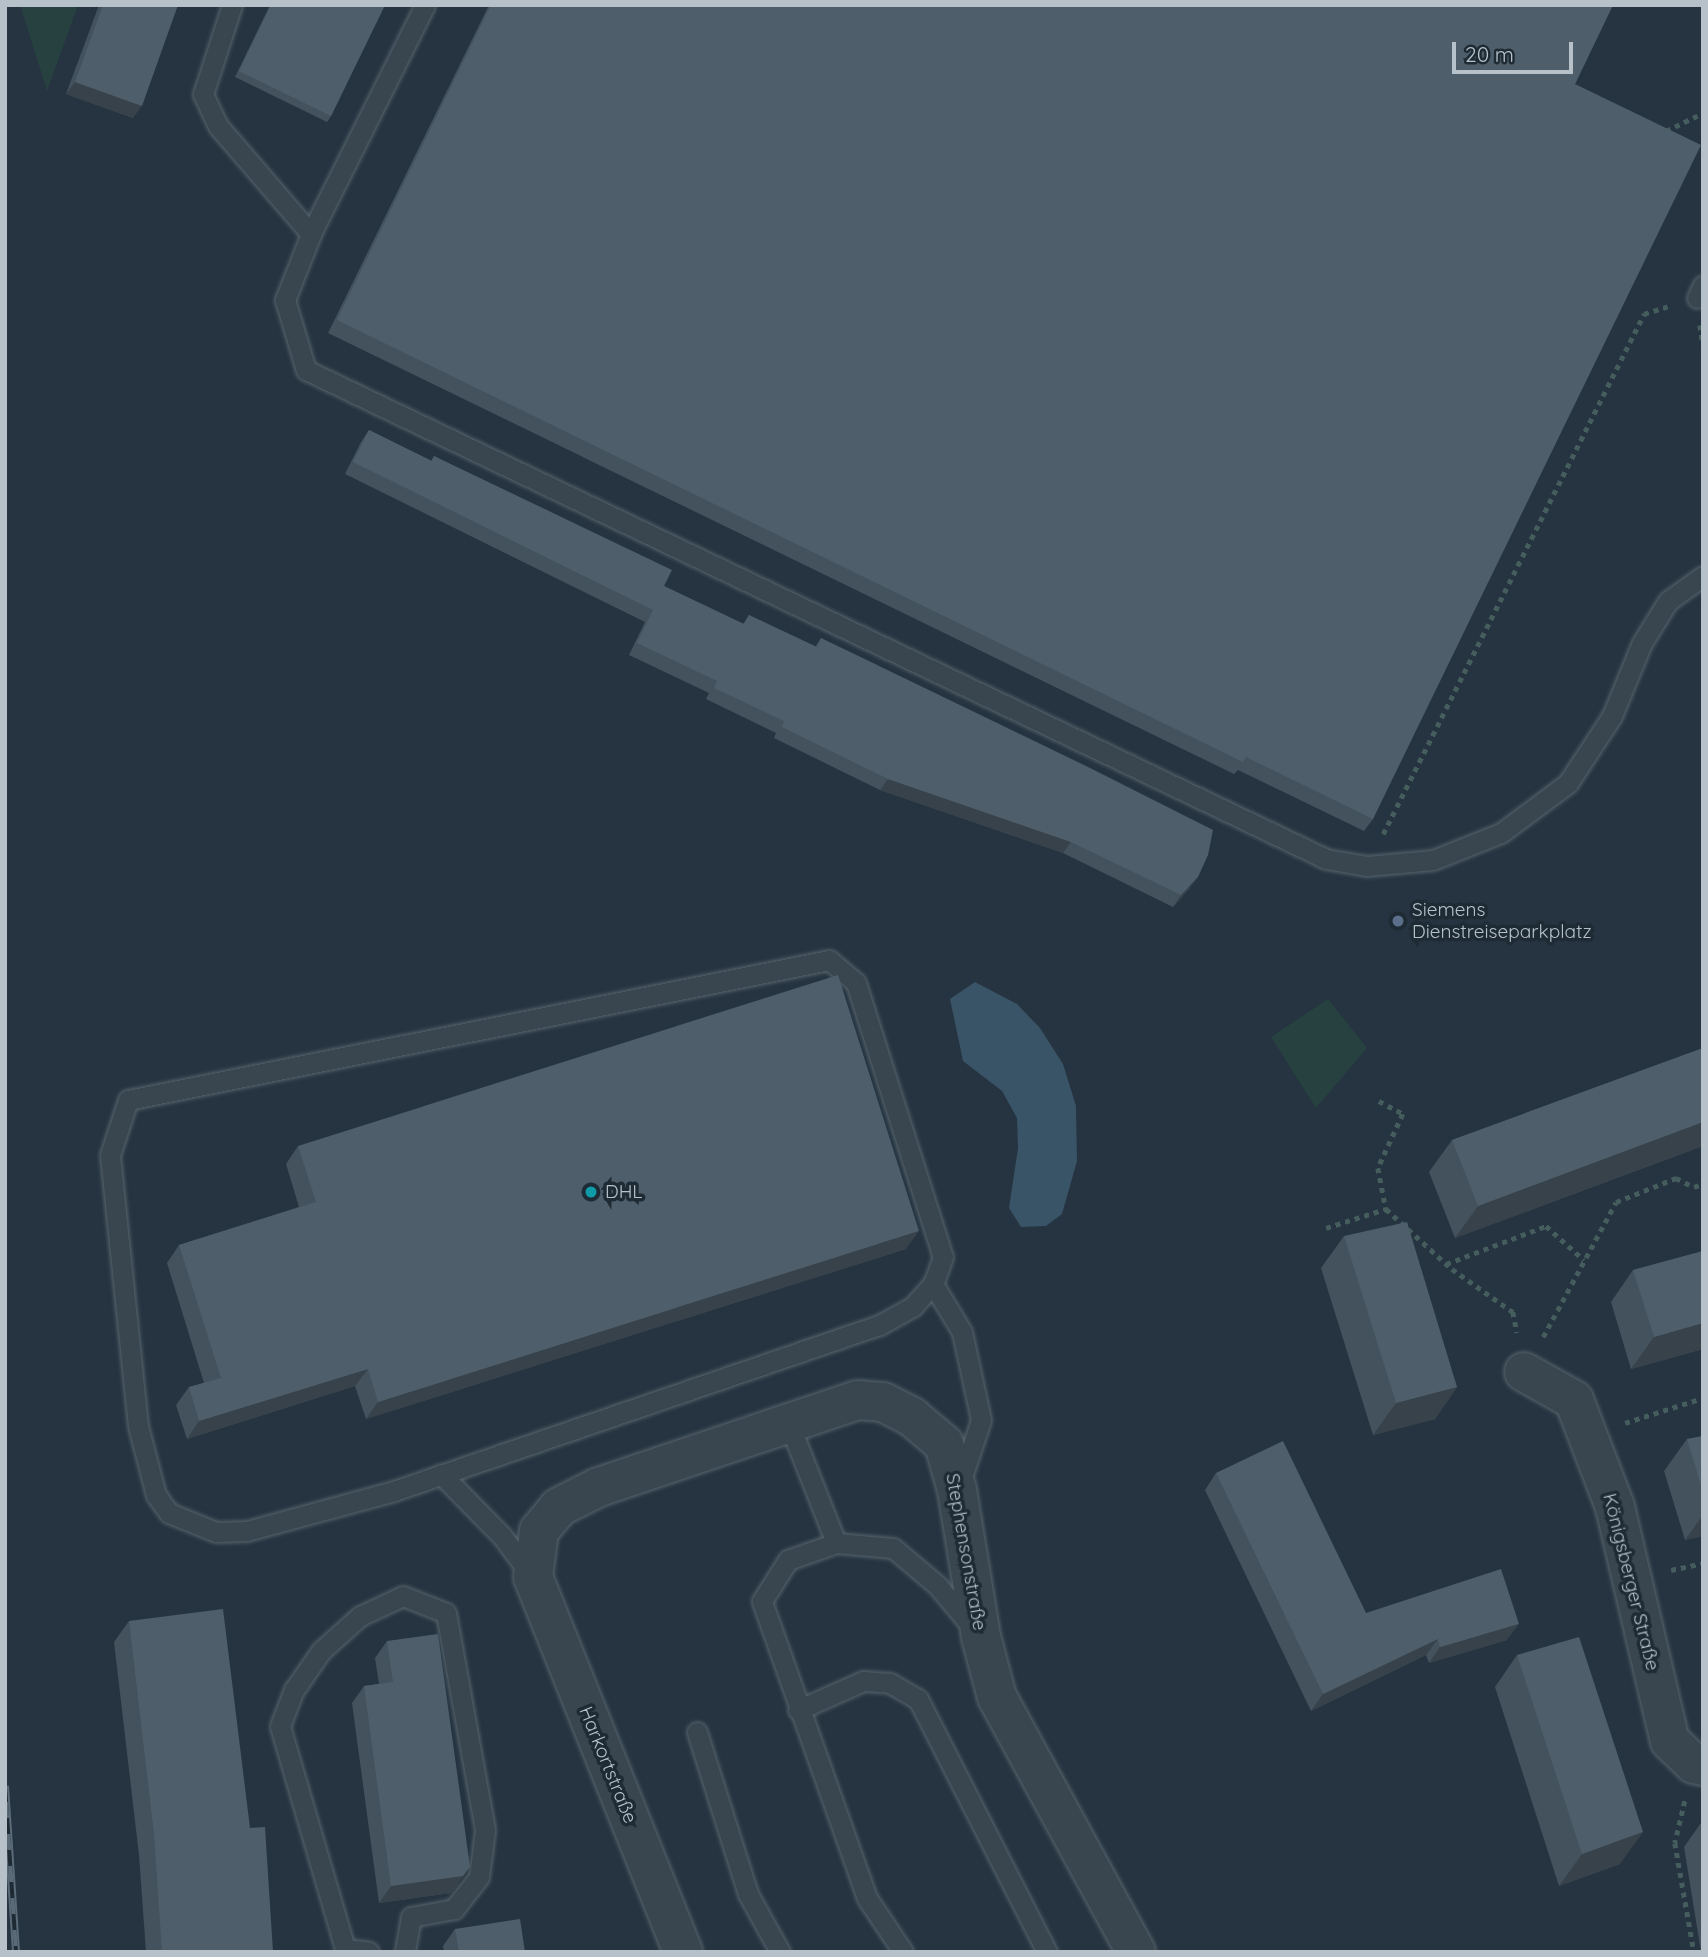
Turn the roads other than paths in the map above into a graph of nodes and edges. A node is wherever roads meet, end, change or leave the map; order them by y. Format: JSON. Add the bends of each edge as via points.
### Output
{"nodes":[{"id":1,"x":232,"y":5,"type":"edge"},
{"id":2,"x":425,"y":5,"type":"edge"},
{"id":3,"x":311,"y":234,"type":"junction"},
{"id":4,"x":1703,"y":576,"type":"edge"},
{"id":5,"x":933,"y":1284,"type":"junction"},
{"id":6,"x":1524,"y":1372,"type":"road end"},
{"id":7,"x":788,"y":1421,"type":"junction"},
{"id":8,"x":441,"y":1475,"type":"junction"},
{"id":9,"x":957,"y":1490,"type":"junction"},
{"id":10,"x":836,"y":1543,"type":"junction"},
{"id":11,"x":533,"y":1577,"type":"junction"},
{"id":12,"x":981,"y":1637,"type":"junction"},
{"id":13,"x":798,"y":1710,"type":"junction"},
{"id":14,"x":697,"y":1732,"type":"dead end"},
{"id":15,"x":1698,"y":1765,"type":"edge"},
{"id":16,"x":346,"y":1950,"type":"edge"},
{"id":17,"x":369,"y":1952,"type":"edge"},
{"id":18,"x":405,"y":1952,"type":"edge"},
{"id":19,"x":683,"y":1952,"type":"edge"},
{"id":20,"x":780,"y":1952,"type":"edge"},
{"id":21,"x":903,"y":1952,"type":"edge"},
{"id":22,"x":1047,"y":1952,"type":"edge"},
{"id":23,"x":1136,"y":1952,"type":"edge"}],
"edges":[{"from":1,"to":3,"type":"lane","via":[[203,94],[218,126]]},
{"from":2,"to":3,"type":"lane"},
{"from":3,"to":4,"type":"lane","via":[[285,300],[306,370],[1326,859],[1367,866],[1433,860],[1501,833],[1568,783],[1612,716],[1642,643],[1668,601]]},
{"from":5,"to":8,"type":"lane","via":[[912,1307],[879,1325]]},
{"from":5,"to":8,"type":"lane","via":[[943,1257],[856,983],[829,960],[128,1100],[110,1155],[138,1426],[156,1495],[169,1513],[216,1532],[247,1531]]},
{"from":5,"to":9,"type":"lane","via":[[962,1332],[981,1420]]},
{"from":6,"to":15,"type":"street","name":"Königsberger Straße","via":[[1574,1400],[1615,1507],[1670,1741]]},
{"from":7,"to":9,"type":"street","name":"Stephensonstraße","via":[[858,1400],[883,1402],[912,1417],[944,1444]]},
{"from":7,"to":10,"type":"lane"},
{"from":7,"to":11,"type":"street","name":"Stephensonstraße","via":[[599,1487],[559,1507],[539,1531]]},
{"from":8,"to":11,"type":"lane","via":[[502,1536]]},
{"from":9,"to":12,"type":"street","name":"Stephensonstraße"},
{"from":10,"to":12,"type":"lane","via":[[893,1548],[937,1585]]},
{"from":10,"to":13,"type":"lane","via":[[788,1560],[762,1601]]},
{"from":11,"to":19,"type":"street","name":"Harkortstraße"},
{"from":12,"to":23,"type":"street","name":"Stephensonstraße","via":[[998,1697]]},
{"from":13,"to":21,"type":"lane","via":[[867,1898]]},
{"from":13,"to":22,"type":"lane","via":[[863,1681],[891,1684],[918,1699]]},
{"from":14,"to":20,"type":"lane","via":[[748,1894]]},
{"from":16,"to":17,"type":"lane"},
{"from":16,"to":18,"type":"lane","via":[[280,1726],[294,1690],[321,1651],[360,1616],[403,1596],[446,1612],[485,1830],[479,1877],[454,1909],[411,1917]]}]}
